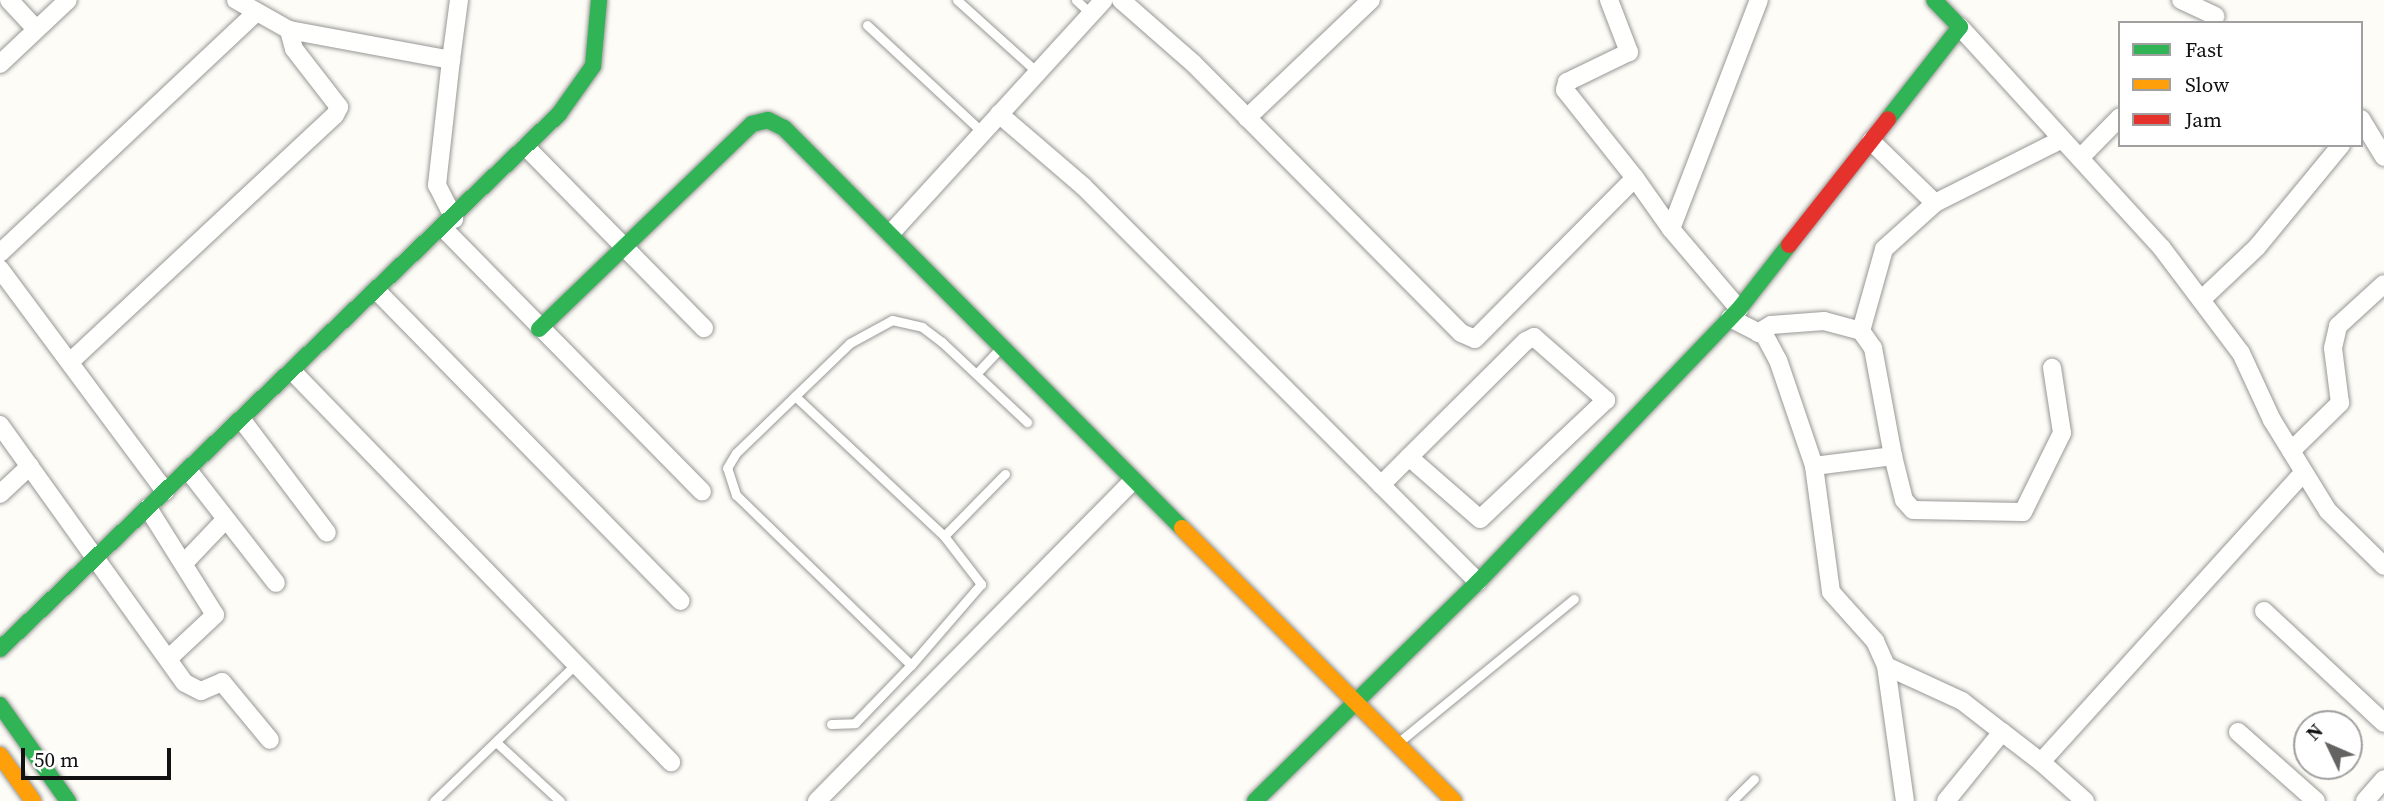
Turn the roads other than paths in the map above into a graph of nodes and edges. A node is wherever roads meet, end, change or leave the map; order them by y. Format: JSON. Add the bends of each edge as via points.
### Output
{"nodes":[{"id":1,"x":9,"y":0,"type":"edge"},
{"id":2,"x":68,"y":0,"type":"edge"},
{"id":3,"x":236,"y":0,"type":"edge"},
{"id":4,"x":459,"y":0,"type":"edge"},
{"id":5,"x":599,"y":0,"type":"edge"},
{"id":6,"x":957,"y":0,"type":"edge"},
{"id":7,"x":1076,"y":0,"type":"edge"},
{"id":8,"x":1104,"y":0,"type":"edge"},
{"id":9,"x":1121,"y":0,"type":"edge"},
{"id":10,"x":1371,"y":0,"type":"edge"},
{"id":11,"x":1609,"y":0,"type":"edge"},
{"id":12,"x":1759,"y":0,"type":"edge"},
{"id":13,"x":1934,"y":0,"type":"edge"},
{"id":14,"x":2181,"y":0,"type":"edge"},
{"id":15,"x":257,"y":12,"type":"junction"},
{"id":16,"x":2216,"y":13,"type":"edge"},
{"id":17,"x":1091,"y":14,"type":"junction"},
{"id":18,"x":867,"y":25,"type":"dead end"},
{"id":19,"x":1961,"y":27,"type":"junction"},
{"id":20,"x":36,"y":29,"type":"junction"},
{"id":21,"x":289,"y":30,"type":"junction"},
{"id":22,"x":451,"y":60,"type":"junction"},
{"id":23,"x":0,"y":64,"type":"edge"},
{"id":24,"x":1037,"y":72,"type":"junction"},
{"id":25,"x":999,"y":114,"type":"junction"},
{"id":26,"x":1247,"y":118,"type":"junction"},
{"id":27,"x":2118,"y":119,"type":"edge"},
{"id":28,"x":2363,"y":123,"type":"edge"},
{"id":29,"x":982,"y":132,"type":"junction"},
{"id":30,"x":2062,"y":139,"type":"junction"},
{"id":31,"x":1871,"y":141,"type":"junction"},
{"id":32,"x":527,"y":147,"type":"junction"},
{"id":33,"x":2339,"y":147,"type":"edge"},
{"id":34,"x":2384,"y":157,"type":"edge"},
{"id":35,"x":2080,"y":158,"type":"junction"},
{"id":36,"x":1635,"y":178,"type":"junction"},
{"id":37,"x":1936,"y":203,"type":"junction"},
{"id":38,"x":449,"y":224,"type":"junction"},
{"id":39,"x":1671,"y":229,"type":"junction"},
{"id":40,"x":892,"y":232,"type":"junction"},
{"id":41,"x":623,"y":246,"type":"junction"},
{"id":42,"x":0,"y":253,"type":"edge"},
{"id":43,"x":0,"y":269,"type":"edge"},
{"id":44,"x":2382,"y":289,"type":"edge"},
{"id":45,"x":379,"y":293,"type":"junction"},
{"id":46,"x":2201,"y":300,"type":"junction"},
{"id":47,"x":1734,"y":314,"type":"junction"},
{"id":48,"x":704,"y":328,"type":"dead end"},
{"id":49,"x":539,"y":329,"type":"junction"},
{"id":50,"x":1861,"y":331,"type":"junction"},
{"id":51,"x":1758,"y":333,"type":"junction"},
{"id":52,"x":1001,"y":347,"type":"junction"},
{"id":53,"x":70,"y":362,"type":"junction"},
{"id":54,"x":2052,"y":368,"type":"dead end"},
{"id":55,"x":294,"y":373,"type":"junction"},
{"id":56,"x":977,"y":373,"type":"junction"},
{"id":57,"x":795,"y":396,"type":"junction"},
{"id":58,"x":242,"y":420,"type":"junction"},
{"id":59,"x":1027,"y":422,"type":"dead end"},
{"id":60,"x":0,"y":425,"type":"edge"},
{"id":61,"x":2291,"y":451,"type":"junction"},
{"id":62,"x":1893,"y":456,"type":"junction"},
{"id":63,"x":1409,"y":457,"type":"junction"},
{"id":64,"x":30,"y":466,"type":"junction"},
{"id":65,"x":1814,"y":466,"type":"junction"},
{"id":66,"x":187,"y":470,"type":"junction"},
{"id":67,"x":2304,"y":472,"type":"junction"},
{"id":68,"x":1005,"y":474,"type":"dead end"},
{"id":69,"x":1132,"y":482,"type":"junction"},
{"id":70,"x":1381,"y":485,"type":"junction"},
{"id":71,"x":164,"y":491,"type":"junction"},
{"id":72,"x":702,"y":492,"type":"dead end"},
{"id":73,"x":0,"y":494,"type":"edge"},
{"id":74,"x":148,"y":508,"type":"junction"},
{"id":75,"x":226,"y":519,"type":"junction"},
{"id":76,"x":327,"y":533,"type":"dead end"},
{"id":77,"x":944,"y":536,"type":"junction"},
{"id":78,"x":97,"y":556,"type":"junction"},
{"id":79,"x":185,"y":562,"type":"junction"},
{"id":80,"x":2384,"y":566,"type":"edge"},
{"id":81,"x":1478,"y":582,"type":"junction"},
{"id":82,"x":276,"y":583,"type":"dead end"},
{"id":83,"x":1574,"y":599,"type":"dead end"},
{"id":84,"x":681,"y":601,"type":"dead end"},
{"id":85,"x":2264,"y":611,"type":"dead end"},
{"id":86,"x":0,"y":649,"type":"edge"},
{"id":87,"x":169,"y":658,"type":"junction"},
{"id":88,"x":911,"y":665,"type":"junction"},
{"id":89,"x":574,"y":666,"type":"junction"},
{"id":90,"x":1886,"y":666,"type":"junction"},
{"id":91,"x":1354,"y":699,"type":"junction"},
{"id":92,"x":0,"y":705,"type":"edge"},
{"id":93,"x":2384,"y":723,"type":"edge"},
{"id":94,"x":831,"y":724,"type":"dead end"},
{"id":95,"x":2002,"y":732,"type":"junction"},
{"id":96,"x":2238,"y":732,"type":"dead end"},
{"id":97,"x":270,"y":740,"type":"dead end"},
{"id":98,"x":496,"y":742,"type":"junction"},
{"id":99,"x":1397,"y":743,"type":"junction"},
{"id":100,"x":0,"y":755,"type":"edge"},
{"id":101,"x":671,"y":762,"type":"dead end"},
{"id":102,"x":2041,"y":762,"type":"junction"},
{"id":103,"x":1754,"y":779,"type":"dead end"},
{"id":104,"x":2384,"y":779,"type":"edge"},
{"id":105,"x":33,"y":801,"type":"edge"},
{"id":106,"x":68,"y":801,"type":"edge"},
{"id":107,"x":434,"y":801,"type":"edge"},
{"id":108,"x":560,"y":801,"type":"edge"},
{"id":109,"x":817,"y":801,"type":"edge"},
{"id":110,"x":1255,"y":801,"type":"edge"},
{"id":111,"x":1454,"y":801,"type":"edge"},
{"id":112,"x":1732,"y":801,"type":"edge"},
{"id":113,"x":1905,"y":801,"type":"edge"},
{"id":114,"x":1946,"y":801,"type":"edge"},
{"id":115,"x":2085,"y":801,"type":"edge"},
{"id":116,"x":2316,"y":801,"type":"edge"},
{"id":117,"x":2365,"y":801,"type":"edge"}],
"edges":[{"from":1,"to":20,"type":"street"},
{"from":2,"to":20,"type":"street"},
{"from":3,"to":15,"type":"street"},
{"from":4,"to":22,"type":"street"},
{"from":5,"to":32,"type":"street","via":[[587,83]]},
{"from":6,"to":24,"type":"lane"},
{"from":7,"to":17,"type":"lane"},
{"from":8,"to":17,"type":"street"},
{"from":9,"to":26,"type":"street"},
{"from":10,"to":26,"type":"street"},
{"from":11,"to":36,"type":"street","via":[[1629,52],[1567,82],[1565,90]]},
{"from":12,"to":39,"type":"street"},
{"from":13,"to":19,"type":"street"},
{"from":14,"to":16,"type":"street"},
{"from":15,"to":21,"type":"street"},
{"from":15,"to":42,"type":"street"},
{"from":17,"to":24,"type":"street"},
{"from":18,"to":29,"type":"lane"},
{"from":19,"to":30,"type":"street"},
{"from":19,"to":31,"type":"street"},
{"from":20,"to":23,"type":"street"},
{"from":21,"to":22,"type":"street"},
{"from":21,"to":53,"type":"street","via":[[294,49],[339,107],[335,115]]},
{"from":22,"to":38,"type":"street","via":[[437,185]]},
{"from":24,"to":25,"type":"street"},
{"from":25,"to":29,"type":"street"},
{"from":25,"to":70,"type":"street","via":[[1083,186]]},
{"from":26,"to":36,"type":"street","via":[[1461,333],[1475,339]]},
{"from":27,"to":35,"type":"street"},
{"from":28,"to":34,"type":"street"},
{"from":29,"to":40,"type":"street"},
{"from":30,"to":35,"type":"street"},
{"from":30,"to":37,"type":"street"},
{"from":31,"to":37,"type":"street"},
{"from":31,"to":47,"type":"street"},
{"from":32,"to":38,"type":"street"},
{"from":32,"to":41,"type":"street"},
{"from":33,"to":46,"type":"street","via":[[2257,247]]},
{"from":35,"to":46,"type":"street"},
{"from":36,"to":39,"type":"street"},
{"from":37,"to":50,"type":"street","via":[[1884,249]]},
{"from":38,"to":45,"type":"street"},
{"from":38,"to":49,"type":"street"},
{"from":39,"to":47,"type":"street"},
{"from":40,"to":41,"type":"street","via":[[784,128],[768,120],[729,143]]},
{"from":40,"to":52,"type":"street"},
{"from":41,"to":48,"type":"street"},
{"from":41,"to":49,"type":"street"},
{"from":43,"to":53,"type":"street"},
{"from":44,"to":61,"type":"street","via":[[2333,337],[2340,403]]},
{"from":45,"to":55,"type":"street"},
{"from":45,"to":84,"type":"street"},
{"from":46,"to":61,"type":"street","via":[[2241,353]]},
{"from":47,"to":51,"type":"street"},
{"from":47,"to":81,"type":"street"},
{"from":49,"to":72,"type":"street"},
{"from":50,"to":51,"type":"street","via":[[1815,321],[1771,325]]},
{"from":50,"to":62,"type":"street","via":[[1873,348]]},
{"from":51,"to":65,"type":"street","via":[[1777,360]]},
{"from":52,"to":56,"type":"lane"},
{"from":52,"to":69,"type":"street"},
{"from":53,"to":71,"type":"street"},
{"from":54,"to":62,"type":"street","via":[[2060,441],[2023,512],[1913,510],[1904,500]]},
{"from":55,"to":58,"type":"street"},
{"from":55,"to":89,"type":"street"},
{"from":56,"to":57,"type":"lane","via":[[922,327],[892,320],[850,343]]},
{"from":56,"to":59,"type":"lane"},
{"from":57,"to":77,"type":"lane"},
{"from":57,"to":88,"type":"lane","via":[[736,453],[728,483]]},
{"from":58,"to":66,"type":"street"},
{"from":58,"to":76,"type":"street"},
{"from":60,"to":64,"type":"street"},
{"from":61,"to":67,"type":"street"},
{"from":62,"to":65,"type":"street"},
{"from":63,"to":63,"type":"street","via":[[1534,337],[1606,400],[1480,519]]},
{"from":63,"to":70,"type":"street"},
{"from":64,"to":73,"type":"street"},
{"from":64,"to":78,"type":"street"},
{"from":65,"to":90,"type":"street","via":[[1831,592],[1875,641]]},
{"from":66,"to":71,"type":"street"},
{"from":66,"to":75,"type":"street"},
{"from":67,"to":80,"type":"street","via":[[2340,527]]},
{"from":67,"to":102,"type":"street"},
{"from":68,"to":77,"type":"lane"},
{"from":69,"to":91,"type":"street"},
{"from":69,"to":109,"type":"street"},
{"from":70,"to":81,"type":"street"},
{"from":71,"to":74,"type":"street"},
{"from":74,"to":78,"type":"street"},
{"from":74,"to":79,"type":"street"},
{"from":75,"to":79,"type":"street"},
{"from":75,"to":82,"type":"street"},
{"from":77,"to":88,"type":"lane","via":[[981,584]]},
{"from":78,"to":86,"type":"street"},
{"from":78,"to":87,"type":"street"},
{"from":79,"to":87,"type":"street","via":[[215,615]]},
{"from":81,"to":91,"type":"street"},
{"from":83,"to":99,"type":"lane"},
{"from":85,"to":93,"type":"street"},
{"from":87,"to":97,"type":"street","via":[[192,690],[222,682],[230,688]]},
{"from":88,"to":94,"type":"lane","via":[[855,723]]},
{"from":89,"to":98,"type":"lane"},
{"from":89,"to":101,"type":"street"},
{"from":90,"to":95,"type":"street","via":[[1962,701]]},
{"from":90,"to":113,"type":"street"},
{"from":91,"to":99,"type":"street"},
{"from":91,"to":110,"type":"street"},
{"from":92,"to":106,"type":"street"},
{"from":95,"to":102,"type":"street"},
{"from":95,"to":114,"type":"street"},
{"from":96,"to":116,"type":"street"},
{"from":98,"to":107,"type":"lane"},
{"from":98,"to":108,"type":"lane"},
{"from":99,"to":111,"type":"street"},
{"from":100,"to":105,"type":"street"},
{"from":102,"to":115,"type":"street"},
{"from":103,"to":112,"type":"lane"},
{"from":104,"to":117,"type":"street"}]}
